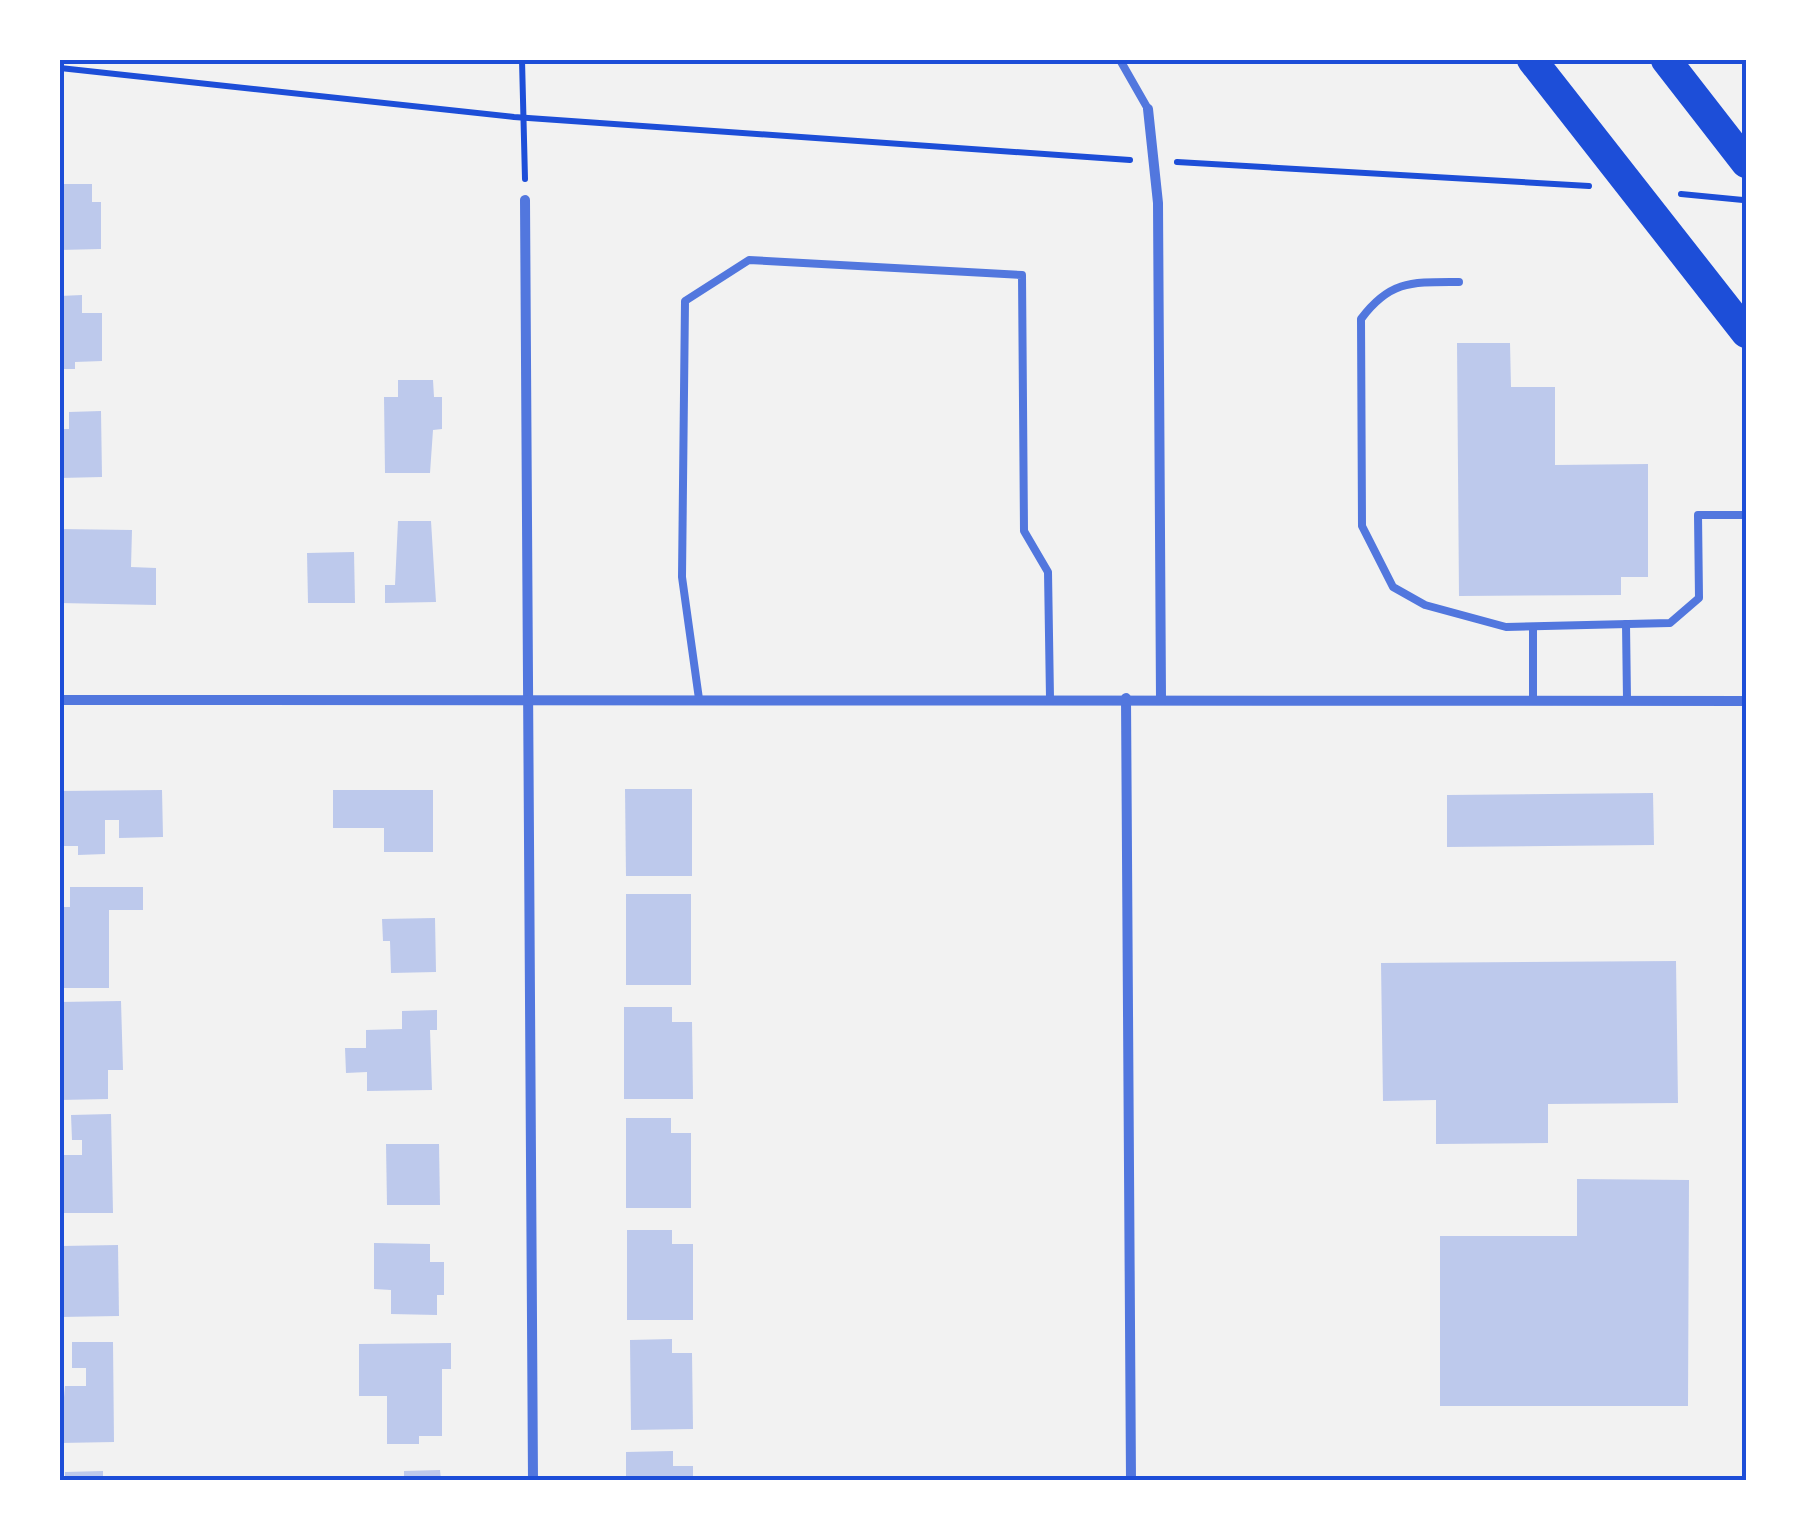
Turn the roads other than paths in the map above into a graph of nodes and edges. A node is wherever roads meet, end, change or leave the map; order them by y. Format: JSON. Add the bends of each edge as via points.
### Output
{"nodes":[{"id":1,"x":1120,"y":60,"type":"edge"},
{"id":2,"x":1532,"y":60,"type":"edge"},
{"id":3,"x":1666,"y":60,"type":"edge"},
{"id":4,"x":1148,"y":109,"type":"joint"},
{"id":5,"x":1746,"y":162,"type":"edge"},
{"id":6,"x":525,"y":200,"type":"road end"},
{"id":7,"x":1458,"y":282,"type":"dead end"},
{"id":8,"x":1746,"y":333,"type":"edge"},
{"id":9,"x":1746,"y":515,"type":"edge"},
{"id":10,"x":1626,"y":624,"type":"junction"},
{"id":11,"x":1533,"y":626,"type":"junction"},
{"id":12,"x":1050,"y":698,"type":"junction"},
{"id":13,"x":1126,"y":698,"type":"junction"},
{"id":14,"x":1161,"y":698,"type":"junction"},
{"id":15,"x":527,"y":699,"type":"junction"},
{"id":16,"x":698,"y":699,"type":"junction"},
{"id":17,"x":60,"y":700,"type":"edge"},
{"id":18,"x":1533,"y":700,"type":"junction"},
{"id":19,"x":1628,"y":700,"type":"junction"},
{"id":20,"x":1746,"y":701,"type":"edge"},
{"id":21,"x":533,"y":1480,"type":"edge"},
{"id":22,"x":1131,"y":1480,"type":"edge"}],
"edges":[{"from":1,"to":4,"type":"lane"},
{"from":2,"to":8,"type":"highway"},
{"from":3,"to":5,"type":"highway"},
{"from":4,"to":14,"type":"street","via":[[1158,203]]},
{"from":6,"to":15,"type":"street"},
{"from":7,"to":11,"type":"lane","via":[[1422,282],[1381,293],[1360,319],[1362,526],[1392,587],[1425,605],[1506,627]]},
{"from":9,"to":10,"type":"lane","via":[[1698,515],[1699,598],[1670,623]]},
{"from":10,"to":11,"type":"lane"},
{"from":10,"to":19,"type":"lane"},
{"from":11,"to":18,"type":"lane"},
{"from":12,"to":13,"type":"street"},
{"from":12,"to":16,"type":"street"},
{"from":12,"to":16,"type":"lane","via":[[1048,572],[1024,531],[1022,274],[749,260],[685,300],[682,577]]},
{"from":13,"to":14,"type":"street"},
{"from":13,"to":22,"type":"street"},
{"from":14,"to":18,"type":"street"},
{"from":15,"to":16,"type":"street"},
{"from":15,"to":17,"type":"street"},
{"from":15,"to":21,"type":"street"},
{"from":18,"to":19,"type":"street"},
{"from":19,"to":20,"type":"street"}]}
